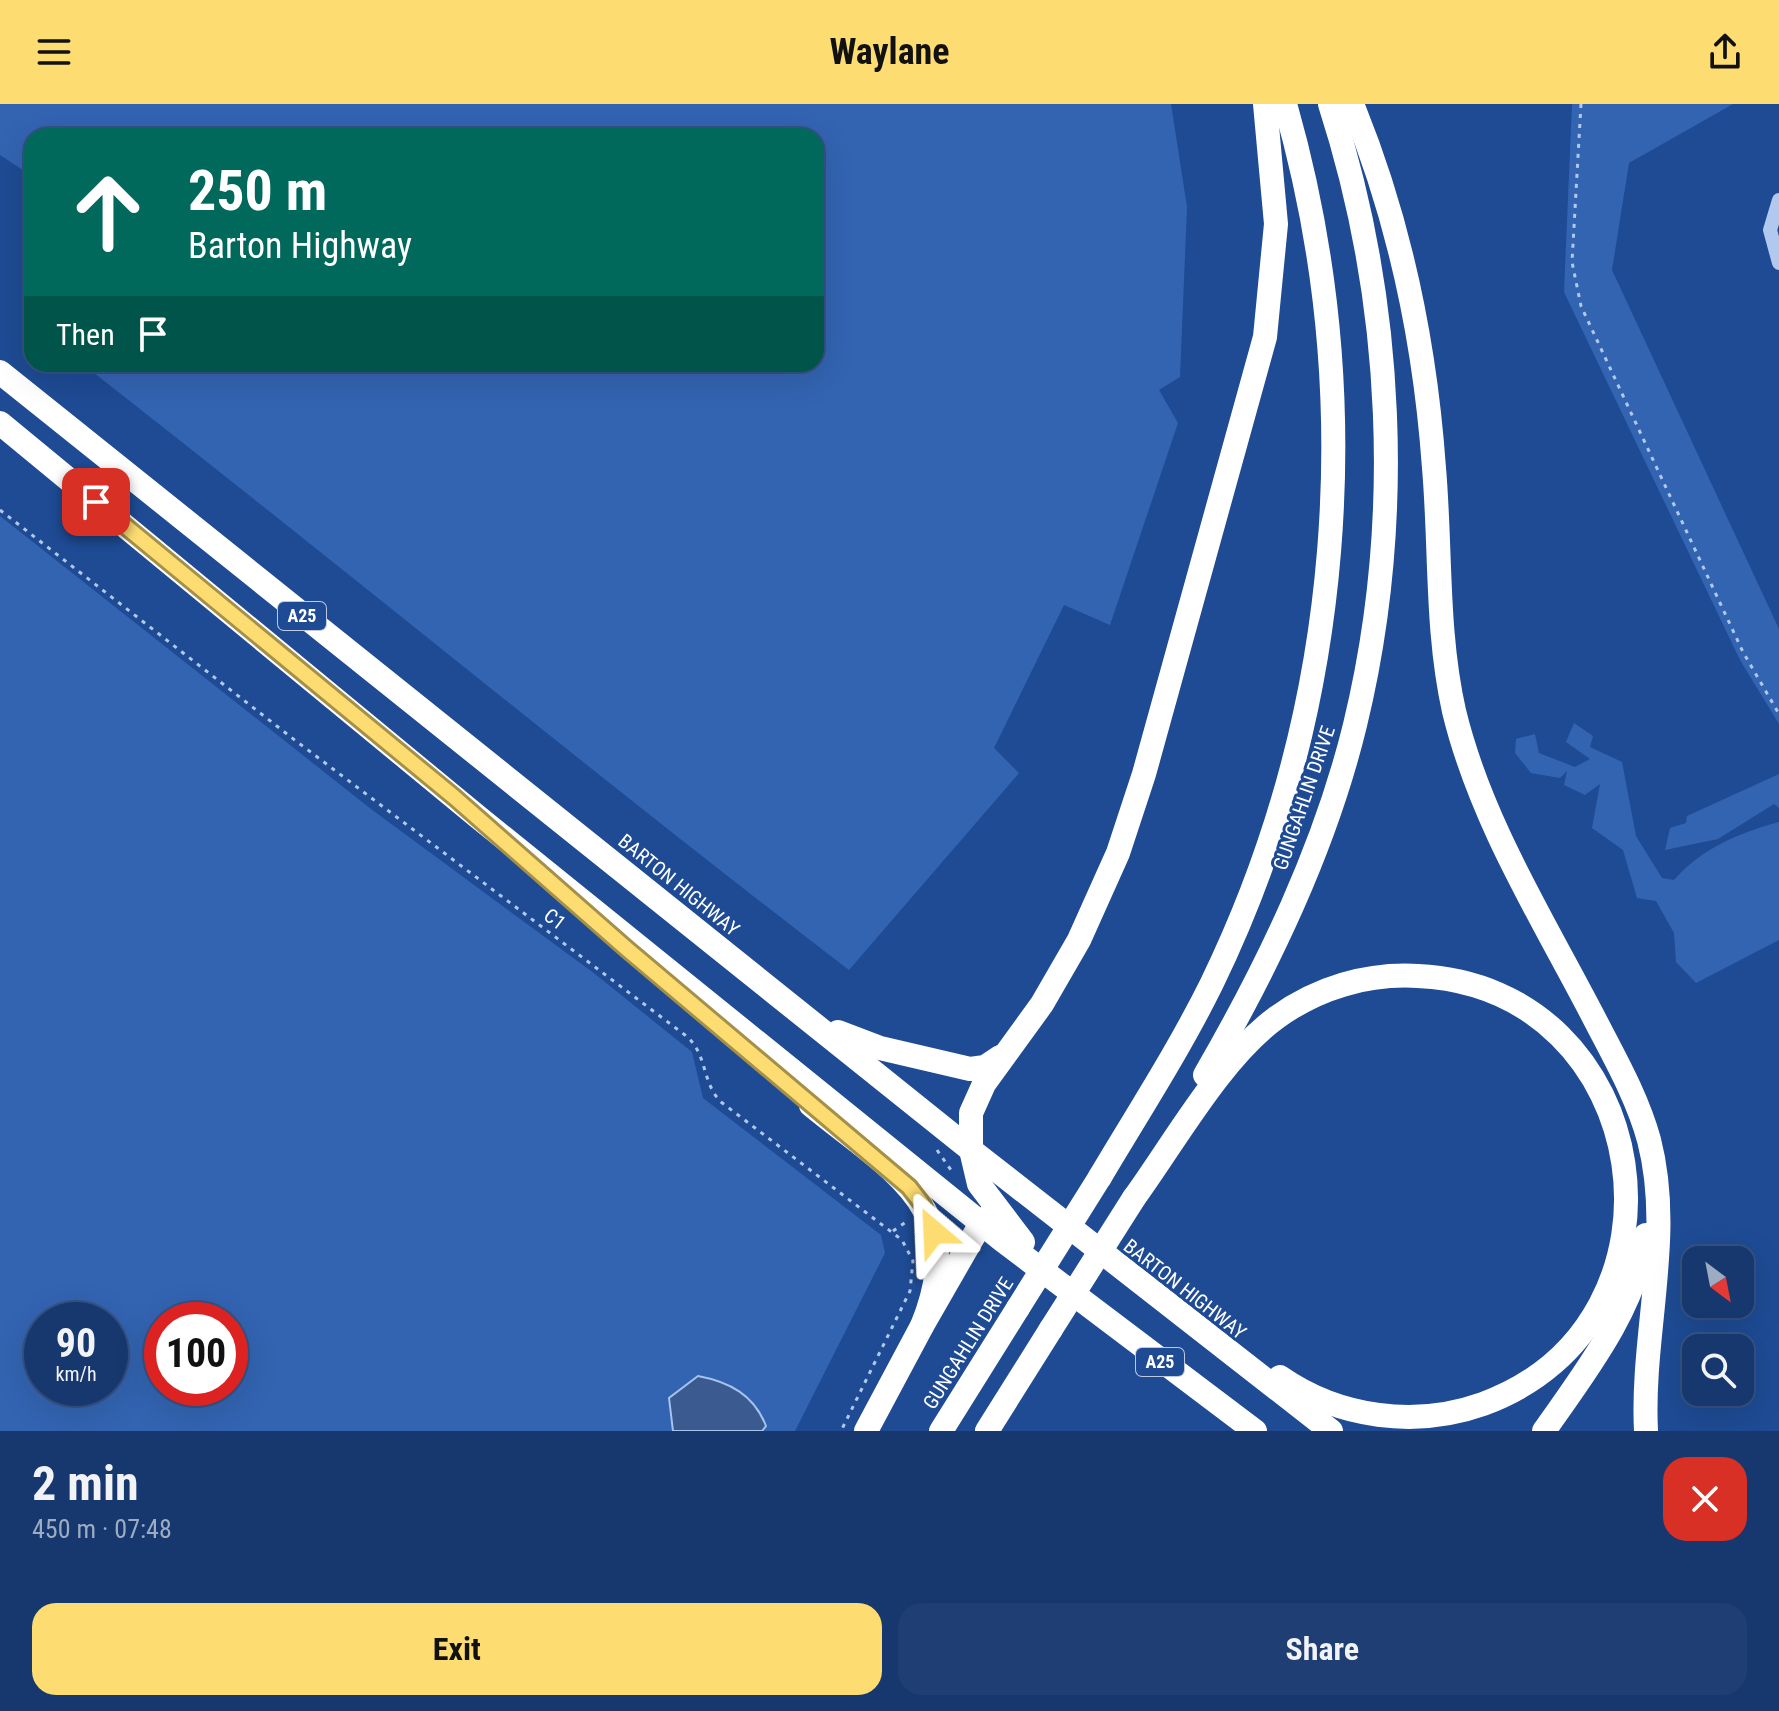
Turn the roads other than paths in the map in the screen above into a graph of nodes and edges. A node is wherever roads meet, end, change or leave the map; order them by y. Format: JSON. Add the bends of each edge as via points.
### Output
{"nodes":[{"id":1,"x":1265,"y":104,"type":"edge"},
{"id":2,"x":1285,"y":104,"type":"edge"},
{"id":3,"x":1330,"y":104,"type":"edge"},
{"id":4,"x":1352,"y":104,"type":"edge"},
{"id":5,"x":1779,"y":200,"type":"edge"},
{"id":6,"x":1779,"y":263,"type":"edge"},
{"id":7,"x":0,"y":372,"type":"edge"},
{"id":8,"x":0,"y":423,"type":"edge"},
{"id":9,"x":478,"y":817,"type":"junction"},
{"id":10,"x":813,"y":1023,"type":"junction"},
{"id":11,"x":1015,"y":1042,"type":"junction"},
{"id":12,"x":1649,"y":1141,"type":"junction"},
{"id":13,"x":971,"y":1150,"type":"junction"},
{"id":14,"x":1134,"y":1198,"type":"junction"},
{"id":15,"x":1046,"y":1209,"type":"junction"},
{"id":16,"x":989,"y":1217,"type":"junction"},
{"id":17,"x":1120,"y":1268,"type":"junction"},
{"id":18,"x":922,"y":1326,"type":"junction"},
{"id":19,"x":866,"y":1431,"type":"edge"},
{"id":20,"x":941,"y":1431,"type":"edge"},
{"id":21,"x":987,"y":1431,"type":"edge"},
{"id":22,"x":1255,"y":1431,"type":"edge"},
{"id":23,"x":1331,"y":1431,"type":"edge"},
{"id":24,"x":1544,"y":1431,"type":"edge"},
{"id":25,"x":1646,"y":1431,"type":"edge"}],
"edges":[{"from":1,"to":11,"type":"highway","via":[[1276,224],[1270,307],[1253,389],[1118,853],[1064,968]]},
{"from":2,"to":20,"type":"highway","name":"GUNGAHLIN DRIVE","bridge":true,"via":[[1314,228],[1331,342],[1333,482],[1321,628],[1289,780],[1212,983],[1100,1177]]},
{"from":3,"to":14,"type":"highway","name":"GUNGAHLIN DRIVE","via":[[1369,267],[1385,405],[1381,562],[1370,645],[1355,726],[1275,942],[1248,1000]]},
{"from":4,"to":12,"type":"highway","via":[[1386,196],[1415,309],[1435,470],[1447,675],[1466,753],[1505,848],[1624,1076]]},
{"from":5,"to":6,"type":"street","via":[[1770,230]]},
{"from":7,"to":10,"type":"highway","name":"BARTON HIGHWAY","number":"A25"},
{"from":8,"to":9,"type":"highway","number":"A25"},
{"from":9,"to":16,"type":"highway","number":"A25","via":[[950,1197]]},
{"from":9,"to":18,"type":"highway","via":[[909,1187],[928,1214],[937,1241],[934,1295]]},
{"from":10,"to":11,"type":"highway","via":[[868,1044],[970,1069],[989,1065]]},
{"from":10,"to":13,"type":"highway","name":"BARTON HIGHWAY","number":"A25"},
{"from":11,"to":13,"type":"highway","via":[[977,1097],[970,1120]]},
{"from":12,"to":24,"type":"highway","via":[[1649,1210],[1637,1276],[1612,1328]]},
{"from":12,"to":25,"type":"highway","via":[[1659,1212]]},
{"from":13,"to":15,"type":"highway","name":"BARTON HIGHWAY","number":"A25"},
{"from":13,"to":16,"type":"highway"},
{"from":14,"to":17,"type":"highway","via":[[1233,1059],[1261,1030],[1293,1006],[1333,988],[1407,975],[1489,991],[1526,1010],[1568,1044],[1614,1118],[1628,1197],[1617,1265],[1601,1303],[1579,1335],[1523,1384],[1487,1402],[1440,1415],[1376,1415],[1314,1397],[1282,1379],[1176,1296]]},
{"from":14,"to":21,"type":"highway","name":"GUNGAHLIN DRIVE","bridge":true},
{"from":15,"to":16,"type":"highway","via":[[1015,1203]]},
{"from":15,"to":17,"type":"highway","name":"BARTON HIGHWAY","number":"A25"},
{"from":16,"to":18,"type":"highway"},
{"from":16,"to":22,"type":"highway","number":"A25","via":[[1068,1290]]},
{"from":17,"to":23,"type":"highway","name":"BARTON HIGHWAY","number":"A25"},
{"from":18,"to":19,"type":"highway"}]}
